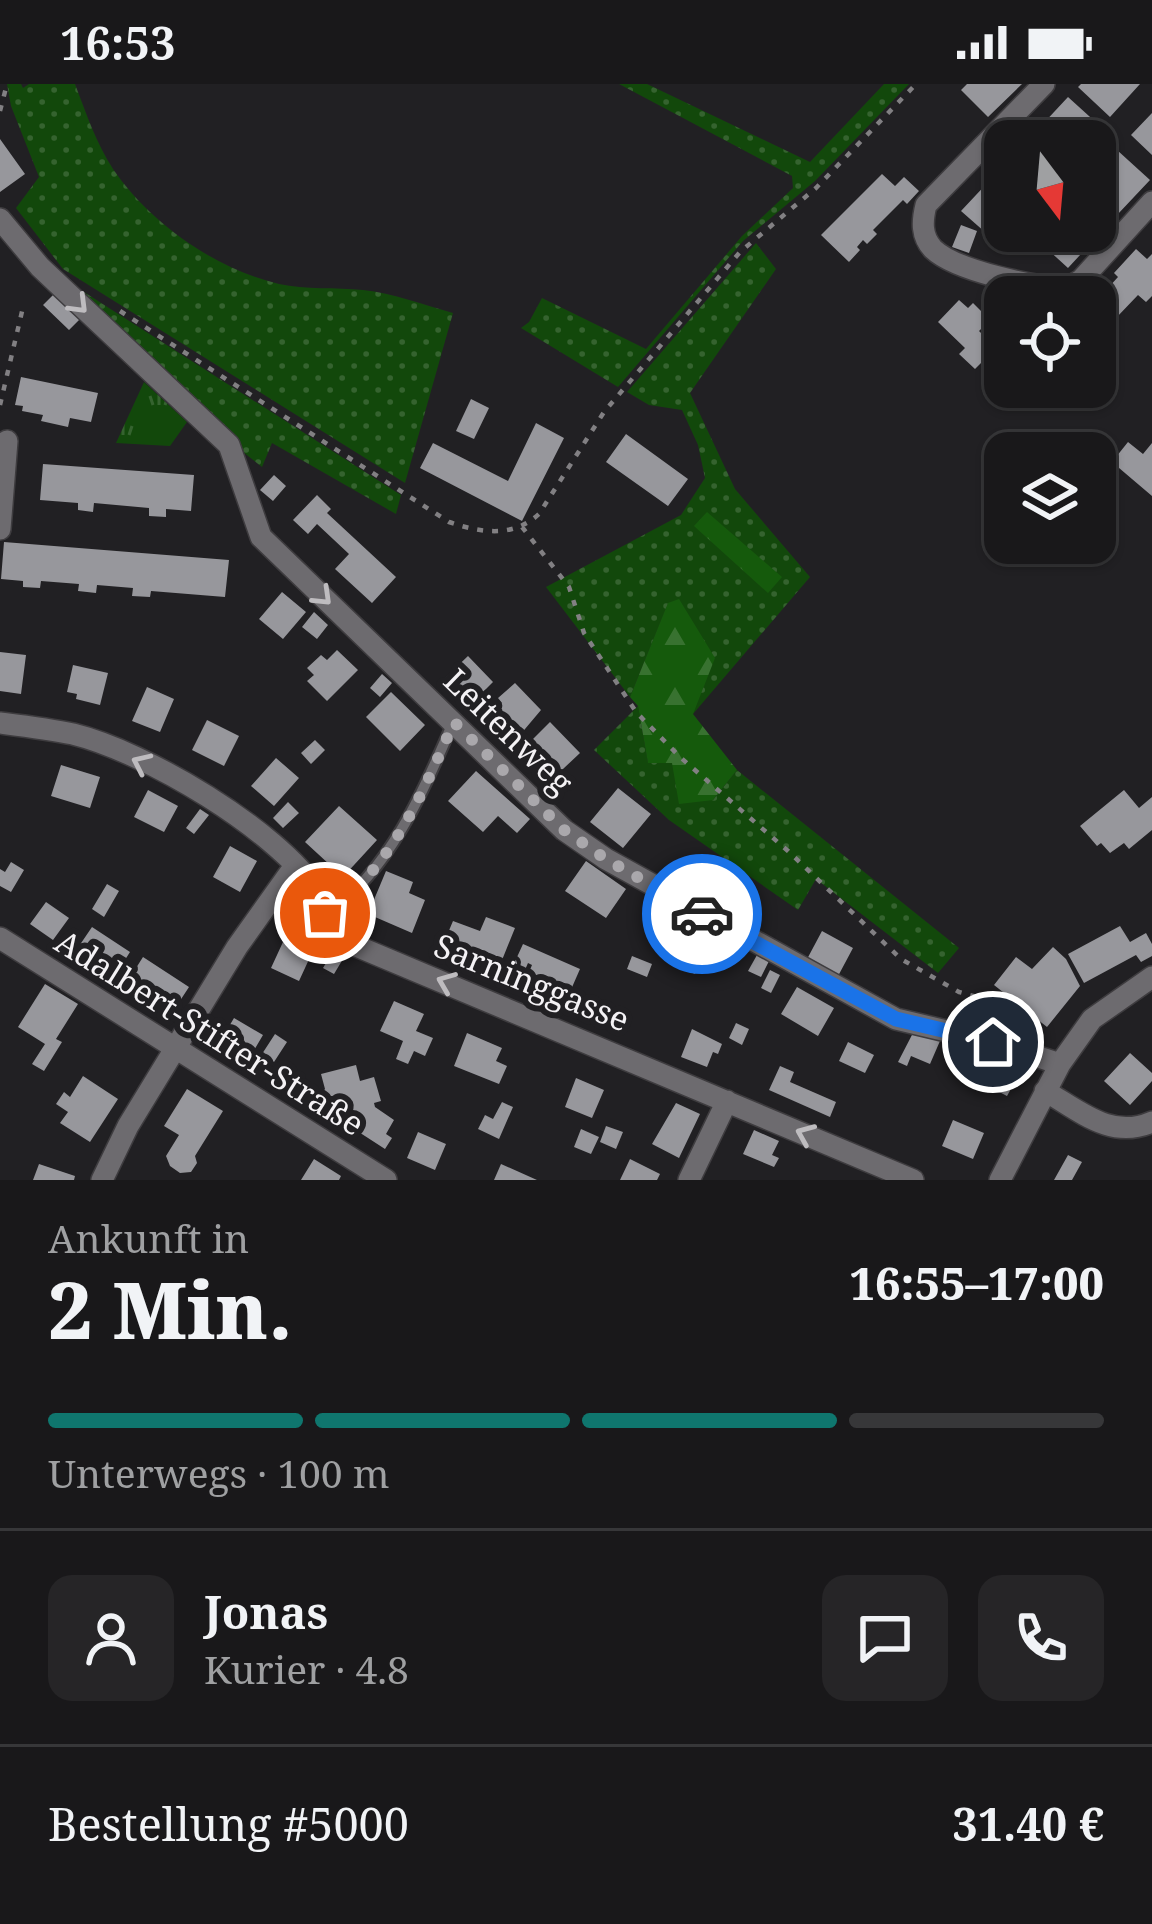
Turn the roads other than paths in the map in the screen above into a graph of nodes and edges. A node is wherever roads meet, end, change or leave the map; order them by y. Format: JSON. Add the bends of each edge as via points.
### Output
{"nodes":[{"id":1,"x":1044,"y":84,"type":"edge"},
{"id":2,"x":1152,"y":202,"type":"edge"},
{"id":3,"x":0,"y":219,"type":"edge"},
{"id":4,"x":7,"y":441,"type":"dead end"},
{"id":5,"x":0,"y":529,"type":"edge"},
{"id":6,"x":454,"y":722,"type":"junction"},
{"id":7,"x":0,"y":723,"type":"edge"},
{"id":8,"x":294,"y":867,"type":"junction"},
{"id":9,"x":325,"y":913,"type":"junction"},
{"id":10,"x":0,"y":938,"type":"edge"},
{"id":11,"x":1152,"y":977,"type":"edge"},
{"id":12,"x":177,"y":1048,"type":"junction"},
{"id":13,"x":1060,"y":1064,"type":"junction"},
{"id":14,"x":1045,"y":1091,"type":"junction"},
{"id":15,"x":727,"y":1101,"type":"junction"},
{"id":16,"x":1150,"y":1126,"type":"edge"},
{"id":17,"x":102,"y":1180,"type":"edge"},
{"id":18,"x":386,"y":1180,"type":"edge"},
{"id":19,"x":689,"y":1180,"type":"edge"},
{"id":20,"x":913,"y":1180,"type":"edge"},
{"id":21,"x":1000,"y":1180,"type":"edge"}],
"edges":[{"from":1,"to":2,"type":"street","via":[[926,206],[931,247],[994,275],[1069,288]]},
{"from":3,"to":6,"type":"street","name":"Leitenweg","one_way":true,"via":[[40,267],[213,427],[235,454],[261,537]]},
{"from":4,"to":5,"type":"street"},
{"from":6,"to":9,"type":"lane","via":[[411,819],[344,902]]},
{"from":6,"to":13,"type":"street","name":"Leitenweg","via":[[564,830],[606,859],[896,1019]]},
{"from":8,"to":7,"type":"street","name":"Sarninggasse","one_way":true,"via":[[214,798],[76,735]]},
{"from":8,"to":9,"type":"street","name":"Sarninggasse","via":[[320,894]]},
{"from":8,"to":12,"type":"street"},
{"from":15,"to":9,"type":"street","name":"Sarninggasse","one_way":true,"via":[[342,940]]},
{"from":10,"to":12,"type":"street","name":"Adalbert-Stifter-Straße"},
{"from":11,"to":13,"type":"street","via":[[1092,1019]]},
{"from":12,"to":17,"type":"street"},
{"from":12,"to":18,"type":"street","name":"Adalbert-Stifter-Straße"},
{"from":13,"to":14,"type":"street"},
{"from":14,"to":16,"type":"street","via":[[1102,1125]]},
{"from":14,"to":21,"type":"street"},
{"from":15,"to":19,"type":"street"},
{"from":20,"to":15,"type":"street","name":"Sarninggasse","one_way":true}]}
